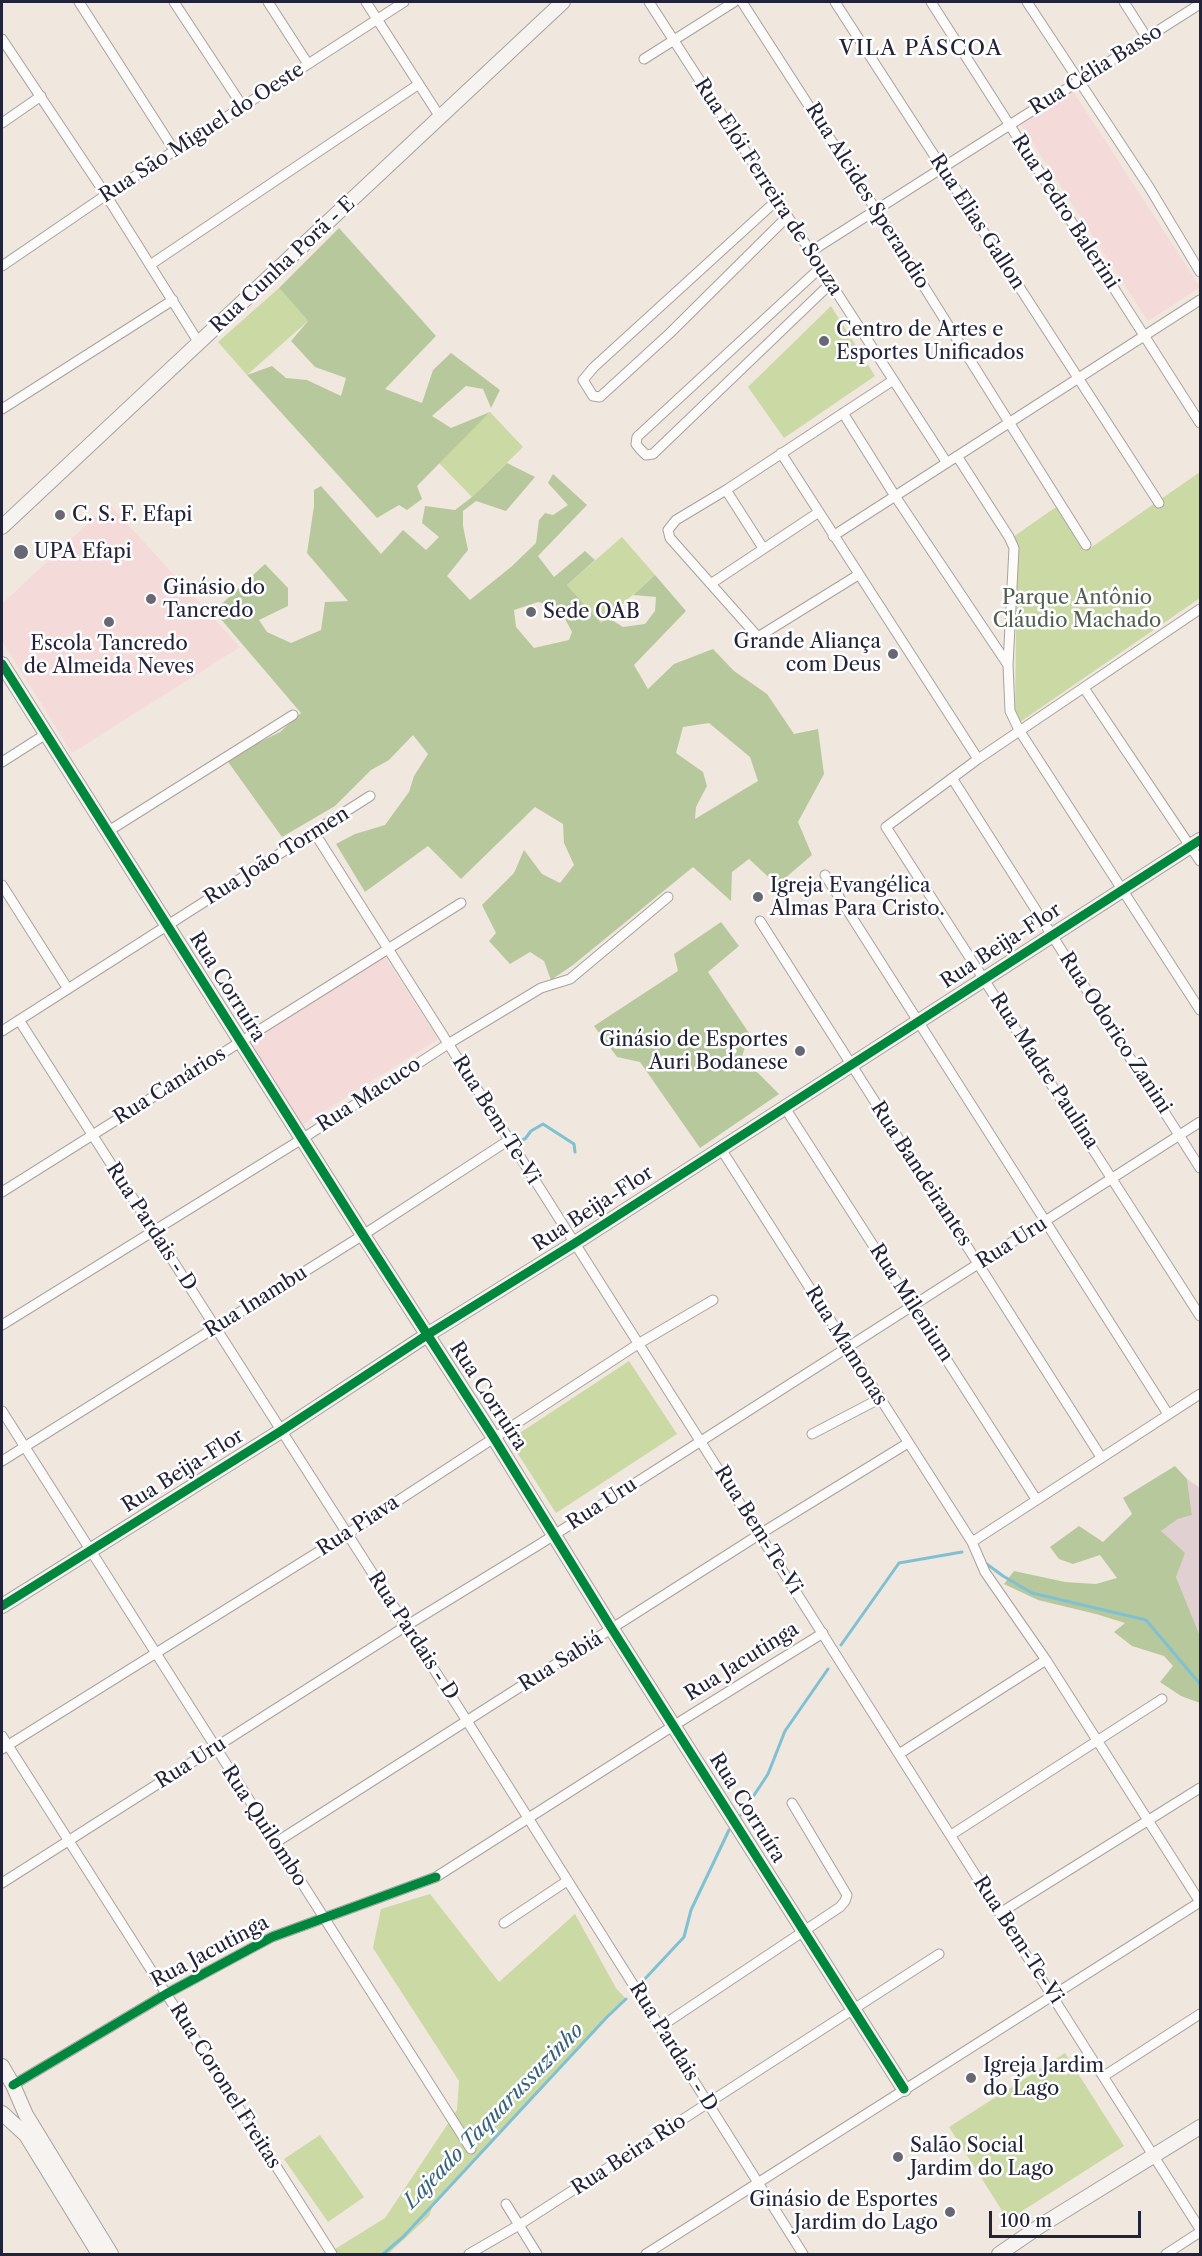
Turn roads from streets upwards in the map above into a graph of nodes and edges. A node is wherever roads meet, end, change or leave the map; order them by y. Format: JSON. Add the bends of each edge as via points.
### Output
{"nodes":[{"id":1,"x":79,"y":2,"type":"edge"},
{"id":2,"x":174,"y":2,"type":"edge"},
{"id":3,"x":268,"y":2,"type":"edge"},
{"id":4,"x":366,"y":2,"type":"edge"},
{"id":5,"x":404,"y":2,"type":"edge"},
{"id":6,"x":563,"y":2,"type":"edge"},
{"id":7,"x":649,"y":2,"type":"edge"},
{"id":8,"x":735,"y":2,"type":"edge"},
{"id":9,"x":742,"y":2,"type":"edge"},
{"id":10,"x":835,"y":2,"type":"edge"},
{"id":11,"x":931,"y":2,"type":"edge"},
{"id":12,"x":1027,"y":2,"type":"edge"},
{"id":13,"x":1124,"y":2,"type":"edge"},
{"id":14,"x":1200,"y":4,"type":"edge"},
{"id":15,"x":377,"y":18,"type":"junction"},
{"id":16,"x":1147,"y":38,"type":"junction"},
{"id":17,"x":2,"y":39,"type":"edge"},
{"id":18,"x":673,"y":40,"type":"junction"},
{"id":19,"x":644,"y":59,"type":"dead end"},
{"id":20,"x":308,"y":64,"type":"junction"},
{"id":21,"x":1079,"y":81,"type":"junction"},
{"id":22,"x":419,"y":84,"type":"junction"},
{"id":23,"x":41,"y":96,"type":"junction"},
{"id":24,"x":243,"y":107,"type":"junction"},
{"id":25,"x":440,"y":117,"type":"junction"},
{"id":26,"x":2,"y":123,"type":"edge"},
{"id":27,"x":1009,"y":125,"type":"junction"},
{"id":28,"x":174,"y":150,"type":"junction"},
{"id":29,"x":942,"y":168,"type":"junction"},
{"id":30,"x":106,"y":195,"type":"junction"},
{"id":31,"x":776,"y":201,"type":"junction"},
{"id":32,"x":876,"y":210,"type":"junction"},
{"id":33,"x":787,"y":217,"type":"junction"},
{"id":34,"x":810,"y":252,"type":"junction"},
{"id":35,"x":150,"y":265,"type":"junction"},
{"id":36,"x":2,"y":266,"type":"edge"},
{"id":37,"x":820,"y":268,"type":"junction"},
{"id":38,"x":1200,"y":272,"type":"edge"},
{"id":39,"x":830,"y":284,"type":"junction"},
{"id":40,"x":173,"y":300,"type":"junction"},
{"id":41,"x":1200,"y":300,"type":"edge"},
{"id":42,"x":1144,"y":336,"type":"junction"},
{"id":43,"x":199,"y":343,"type":"junction"},
{"id":44,"x":1078,"y":378,"type":"junction"},
{"id":45,"x":892,"y":381,"type":"junction"},
{"id":46,"x":2,"y":409,"type":"edge"},
{"id":47,"x":843,"y":413,"type":"junction"},
{"id":48,"x":1009,"y":423,"type":"junction"},
{"id":49,"x":1200,"y":423,"type":"edge"},
{"id":50,"x":781,"y":453,"type":"junction"},
{"id":51,"x":957,"y":456,"type":"junction"},
{"id":52,"x":946,"y":463,"type":"junction"},
{"id":53,"x":726,"y":490,"type":"junction"},
{"id":54,"x":895,"y":496,"type":"junction"},
{"id":55,"x":1159,"y":503,"type":"dead end"},
{"id":56,"x":819,"y":512,"type":"junction"},
{"id":57,"x":2,"y":527,"type":"edge"},
{"id":58,"x":833,"y":536,"type":"junction"},
{"id":59,"x":1086,"y":545,"type":"dead end"},
{"id":60,"x":763,"y":548,"type":"junction"},
{"id":61,"x":858,"y":574,"type":"junction"},
{"id":62,"x":712,"y":583,"type":"junction"},
{"id":63,"x":1200,"y":609,"type":"edge"},
{"id":64,"x":2,"y":664,"type":"edge"},
{"id":65,"x":1008,"y":665,"type":"junction"},
{"id":66,"x":1084,"y":688,"type":"junction"},
{"id":67,"x":293,"y":714,"type":"dead end"},
{"id":68,"x":1019,"y":730,"type":"junction"},
{"id":69,"x":46,"y":734,"type":"junction"},
{"id":70,"x":978,"y":759,"type":"junction"},
{"id":71,"x":2,"y":762,"type":"edge"},
{"id":72,"x":952,"y":778,"type":"junction"},
{"id":73,"x":370,"y":796,"type":"dead end"},
{"id":74,"x":107,"y":832,"type":"junction"},
{"id":75,"x":314,"y":832,"type":"junction"},
{"id":76,"x":1196,"y":843,"type":"edge"},
{"id":77,"x":1200,"y":861,"type":"edge"},
{"id":78,"x":825,"y":875,"type":"dead end"},
{"id":79,"x":2,"y":885,"type":"edge"},
{"id":80,"x":1124,"y":889,"type":"junction"},
{"id":81,"x":668,"y":897,"type":"dead end"},
{"id":82,"x":461,"y":903,"type":"dead end"},
{"id":83,"x":760,"y":921,"type":"dead end"},
{"id":84,"x":167,"y":926,"type":"junction"},
{"id":85,"x":1052,"y":934,"type":"junction"},
{"id":86,"x":389,"y":948,"type":"junction"},
{"id":87,"x":984,"y":978,"type":"junction"},
{"id":88,"x":68,"y":989,"type":"junction"},
{"id":89,"x":1200,"y":1010,"type":"edge"},
{"id":90,"x":19,"y":1020,"type":"junction"},
{"id":91,"x":917,"y":1022,"type":"junction"},
{"id":92,"x":2,"y":1031,"type":"edge"},
{"id":93,"x":241,"y":1042,"type":"junction"},
{"id":94,"x":448,"y":1044,"type":"junction"},
{"id":95,"x":851,"y":1065,"type":"junction"},
{"id":96,"x":784,"y":1108,"type":"junction"},
{"id":97,"x":1200,"y":1122,"type":"edge"},
{"id":98,"x":92,"y":1135,"type":"junction"},
{"id":99,"x":1180,"y":1135,"type":"junction"},
{"id":100,"x":302,"y":1138,"type":"junction"},
{"id":101,"x":509,"y":1140,"type":"junction"},
{"id":102,"x":721,"y":1149,"type":"junction"},
{"id":103,"x":1200,"y":1168,"type":"edge"},
{"id":104,"x":1113,"y":1178,"type":"junction"},
{"id":105,"x":2,"y":1192,"type":"edge"},
{"id":106,"x":1047,"y":1221,"type":"junction"},
{"id":107,"x":154,"y":1232,"type":"junction"},
{"id":108,"x":363,"y":1235,"type":"junction"},
{"id":109,"x":574,"y":1243,"type":"junction"},
{"id":110,"x":979,"y":1263,"type":"junction"},
{"id":111,"x":713,"y":1300,"type":"dead end"},
{"id":112,"x":913,"y":1306,"type":"junction"},
{"id":113,"x":1200,"y":1316,"type":"edge"},
{"id":114,"x":2,"y":1325,"type":"edge"},
{"id":115,"x":216,"y":1328,"type":"junction"},
{"id":116,"x":427,"y":1335,"type":"junction"},
{"id":117,"x":638,"y":1344,"type":"junction"},
{"id":118,"x":847,"y":1348,"type":"junction"},
{"id":119,"x":1200,"y":1394,"type":"edge"},
{"id":120,"x":879,"y":1399,"type":"junction"},
{"id":121,"x":2,"y":1411,"type":"edge"},
{"id":122,"x":1168,"y":1414,"type":"junction"},
{"id":123,"x":281,"y":1431,"type":"junction"},
{"id":124,"x":812,"y":1434,"type":"dead end"},
{"id":125,"x":494,"y":1438,"type":"junction"},
{"id":126,"x":701,"y":1440,"type":"junction"},
{"id":127,"x":908,"y":1443,"type":"junction"},
{"id":128,"x":24,"y":1446,"type":"junction"},
{"id":129,"x":1101,"y":1457,"type":"junction"},
{"id":130,"x":2,"y":1461,"type":"edge"},
{"id":131,"x":1036,"y":1499,"type":"junction"},
{"id":132,"x":347,"y":1534,"type":"junction"},
{"id":133,"x":554,"y":1534,"type":"junction"},
{"id":134,"x":760,"y":1534,"type":"junction"},
{"id":135,"x":972,"y":1542,"type":"junction"},
{"id":136,"x":89,"y":1550,"type":"junction"},
{"id":137,"x":2,"y":1606,"type":"edge"},
{"id":138,"x":406,"y":1626,"type":"junction"},
{"id":139,"x":612,"y":1629,"type":"junction"},
{"id":140,"x":823,"y":1633,"type":"junction"},
{"id":141,"x":156,"y":1654,"type":"junction"},
{"id":142,"x":1046,"y":1660,"type":"junction"},
{"id":143,"x":1162,"y":1700,"type":"dead end"},
{"id":144,"x":467,"y":1721,"type":"junction"},
{"id":145,"x":673,"y":1726,"type":"junction"},
{"id":146,"x":2,"y":1736,"type":"edge"},
{"id":147,"x":1097,"y":1742,"type":"junction"},
{"id":148,"x":4,"y":1747,"type":"edge"},
{"id":149,"x":214,"y":1748,"type":"junction"},
{"id":150,"x":899,"y":1754,"type":"junction"},
{"id":151,"x":1200,"y":1788,"type":"edge"},
{"id":152,"x":792,"y":1803,"type":"dead end"},
{"id":153,"x":527,"y":1818,"type":"junction"},
{"id":154,"x":1148,"y":1821,"type":"junction"},
{"id":155,"x":951,"y":1835,"type":"junction"},
{"id":156,"x":68,"y":1840,"type":"junction"},
{"id":157,"x":275,"y":1843,"type":"junction"},
{"id":158,"x":567,"y":1881,"type":"junction"},
{"id":159,"x":2,"y":1883,"type":"edge"},
{"id":160,"x":1200,"y":1902,"type":"edge"},
{"id":161,"x":1000,"y":1913,"type":"junction"},
{"id":162,"x":323,"y":1918,"type":"junction"},
{"id":163,"x":504,"y":1923,"type":"dead end"},
{"id":164,"x":803,"y":1930,"type":"junction"},
{"id":165,"x":939,"y":1954,"type":"dead end"},
{"id":166,"x":166,"y":1994,"type":"junction"},
{"id":167,"x":1053,"y":1996,"type":"junction"},
{"id":168,"x":854,"y":2010,"type":"junction"},
{"id":169,"x":1200,"y":2014,"type":"edge"},
{"id":170,"x":660,"y":2027,"type":"junction"},
{"id":171,"x":2,"y":2066,"type":"edge"},
{"id":172,"x":1104,"y":2076,"type":"junction"},
{"id":173,"x":14,"y":2088,"type":"junction"},
{"id":174,"x":904,"y":2089,"type":"junction"},
{"id":175,"x":709,"y":2104,"type":"junction"},
{"id":176,"x":2,"y":2107,"type":"edge"},
{"id":177,"x":2,"y":2113,"type":"edge"},
{"id":178,"x":1200,"y":2127,"type":"edge"},
{"id":179,"x":471,"y":2149,"type":"dead end"},
{"id":180,"x":1154,"y":2156,"type":"junction"},
{"id":181,"x":759,"y":2183,"type":"junction"},
{"id":182,"x":506,"y":2204,"type":"dead end"},
{"id":183,"x":519,"y":2225,"type":"junction"},
{"id":184,"x":1200,"y":2230,"type":"edge"},
{"id":185,"x":1007,"y":2252,"type":"edge"},
{"id":186,"x":99,"y":2254,"type":"edge"},
{"id":187,"x":111,"y":2254,"type":"edge"},
{"id":188,"x":332,"y":2254,"type":"edge"},
{"id":189,"x":469,"y":2254,"type":"edge"},
{"id":190,"x":537,"y":2254,"type":"edge"},
{"id":191,"x":646,"y":2254,"type":"edge"},
{"id":192,"x":803,"y":2254,"type":"edge"},
{"id":193,"x":1166,"y":2254,"type":"edge"}],
"edges":[{"from":1,"to":28,"type":"street"},
{"from":2,"to":24,"type":"street"},
{"from":3,"to":20,"type":"street"},
{"from":4,"to":15,"type":"street"},
{"from":5,"to":15,"type":"street","name":"Rua São Miguel do Oeste"},
{"from":6,"to":25,"type":"street","name":"Rua Cunha Porã - E"},
{"from":7,"to":18,"type":"street","name":"Rua Elói Ferreira de Souza"},
{"from":8,"to":18,"type":"street"},
{"from":9,"to":32,"type":"street","name":"Rua Alcides Sperandio"},
{"from":10,"to":29,"type":"street","name":"Rua Elias Gallon"},
{"from":11,"to":27,"type":"street","name":"Rua Pedro Balerini"},
{"from":12,"to":21,"type":"street"},
{"from":13,"to":16,"type":"street"},
{"from":14,"to":16,"type":"street","name":"Rua Célia Basso"},
{"from":15,"to":20,"type":"street","name":"Rua São Miguel do Oeste"},
{"from":15,"to":22,"type":"street"},
{"from":16,"to":21,"type":"street","name":"Rua Célia Basso"},
{"from":17,"to":23,"type":"street"},
{"from":18,"to":19,"type":"street"},
{"from":18,"to":31,"type":"street","name":"Rua Elói Ferreira de Souza"},
{"from":20,"to":24,"type":"street","name":"Rua São Miguel do Oeste"},
{"from":21,"to":27,"type":"street","name":"Rua Célia Basso"},
{"from":21,"to":38,"type":"street"},
{"from":22,"to":25,"type":"street"},
{"from":22,"to":35,"type":"street"},
{"from":23,"to":26,"type":"street"},
{"from":23,"to":30,"type":"street"},
{"from":24,"to":28,"type":"street","name":"Rua São Miguel do Oeste"},
{"from":25,"to":43,"type":"street","name":"Rua Cunha Porã - E"},
{"from":27,"to":29,"type":"street","name":"Rua Célia Basso"},
{"from":27,"to":42,"type":"street","name":"Rua Pedro Balerini"},
{"from":28,"to":30,"type":"street","name":"Rua São Miguel do Oeste"},
{"from":29,"to":32,"type":"street","name":"Rua Célia Basso"},
{"from":29,"to":44,"type":"street","name":"Rua Elias Gallon"},
{"from":30,"to":35,"type":"street"},
{"from":30,"to":36,"type":"street","name":"Rua São Miguel do Oeste"},
{"from":31,"to":33,"type":"street","name":"Rua Elói Ferreira de Souza"},
{"from":31,"to":33,"type":"street","via":[[594,367],[583,380],[593,396],[600,397],[670,333]]},
{"from":32,"to":34,"type":"street","name":"Rua Célia Basso"},
{"from":32,"to":48,"type":"street","name":"Rua Alcides Sperandio"},
{"from":33,"to":34,"type":"street","name":"Rua Elói Ferreira de Souza"},
{"from":34,"to":37,"type":"street","name":"Rua Elói Ferreira de Souza"},
{"from":35,"to":40,"type":"street"},
{"from":37,"to":39,"type":"street","name":"Rua Elói Ferreira de Souza"},
{"from":37,"to":39,"type":"street","via":[[637,437],[640,449],[646,455],[653,454]]},
{"from":39,"to":45,"type":"street","name":"Rua Elói Ferreira de Souza"},
{"from":40,"to":43,"type":"street"},
{"from":40,"to":46,"type":"street"},
{"from":41,"to":42,"type":"street"},
{"from":42,"to":44,"type":"street"},
{"from":42,"to":49,"type":"street","name":"Rua Pedro Balerini"},
{"from":43,"to":57,"type":"street","name":"Rua Cunha Porã - E"},
{"from":44,"to":48,"type":"street"},
{"from":44,"to":55,"type":"street","name":"Rua Elias Gallon"},
{"from":45,"to":47,"type":"street"},
{"from":45,"to":52,"type":"street","name":"Rua Elói Ferreira de Souza"},
{"from":47,"to":50,"type":"street"},
{"from":47,"to":54,"type":"street"},
{"from":48,"to":51,"type":"street"},
{"from":48,"to":59,"type":"street","name":"Rua Alcides Sperandio"},
{"from":50,"to":53,"type":"street"},
{"from":50,"to":56,"type":"street"},
{"from":51,"to":52,"type":"street"},
{"from":51,"to":65,"type":"street","via":[[1014,548]]},
{"from":52,"to":54,"type":"street"},
{"from":53,"to":60,"type":"street"},
{"from":53,"to":62,"type":"street","via":[[676,520],[668,531]]},
{"from":54,"to":58,"type":"street"},
{"from":54,"to":65,"type":"street"},
{"from":56,"to":58,"type":"street"},
{"from":56,"to":60,"type":"street"},
{"from":58,"to":61,"type":"street"},
{"from":60,"to":62,"type":"street"},
{"from":61,"to":62,"type":"street","via":[[758,637]]},
{"from":61,"to":70,"type":"street"},
{"from":63,"to":66,"type":"street"},
{"from":64,"to":69,"type":"street","name":"Rua Corruíra"},
{"from":65,"to":68,"type":"street","via":[[1010,711]]},
{"from":66,"to":68,"type":"street"},
{"from":66,"to":76,"type":"street"},
{"from":67,"to":74,"type":"street"},
{"from":68,"to":70,"type":"street"},
{"from":68,"to":80,"type":"street"},
{"from":69,"to":71,"type":"street"},
{"from":69,"to":74,"type":"street","name":"Rua Corruíra"},
{"from":70,"to":72,"type":"street"},
{"from":72,"to":85,"type":"street","name":"Rua Odorico Zanini"},
{"from":72,"to":87,"type":"street","name":"Rua Madre Paulina","via":[[886,827]]},
{"from":73,"to":75,"type":"street","name":"Rua João Tormen"},
{"from":74,"to":84,"type":"street","name":"Rua Corruíra"},
{"from":75,"to":84,"type":"street","name":"Rua João Tormen"},
{"from":75,"to":86,"type":"street","name":"Rua Bem-Te-Vi"},
{"from":76,"to":77,"type":"street"},
{"from":76,"to":80,"type":"street","name":"Rua Beija-Flor"},
{"from":78,"to":91,"type":"street"},
{"from":79,"to":88,"type":"street"},
{"from":80,"to":85,"type":"street","name":"Rua Beija-Flor"},
{"from":80,"to":89,"type":"street"},
{"from":81,"to":94,"type":"street","name":"Rua Macuco","via":[[570,979],[541,988]]},
{"from":82,"to":86,"type":"street","name":"Rua Canários"},
{"from":83,"to":95,"type":"street","name":"Rua Bandeirantes"},
{"from":84,"to":88,"type":"street","name":"Rua João Tormen"},
{"from":84,"to":93,"type":"street","name":"Rua Corruíra"},
{"from":85,"to":87,"type":"street","name":"Rua Beija-Flor"},
{"from":85,"to":99,"type":"street","name":"Rua Odorico Zanini"},
{"from":86,"to":93,"type":"street","name":"Rua Canários"},
{"from":86,"to":94,"type":"street","name":"Rua Bem-Te-Vi"},
{"from":87,"to":91,"type":"street","name":"Rua Beija-Flor"},
{"from":87,"to":104,"type":"street","name":"Rua Madre Paulina"},
{"from":88,"to":90,"type":"street","name":"Rua João Tormen"},
{"from":90,"to":92,"type":"street","name":"Rua João Tormen"},
{"from":90,"to":98,"type":"street","name":"Rua Pardais - D"},
{"from":91,"to":95,"type":"street","name":"Rua Beija-Flor"},
{"from":91,"to":106,"type":"street"},
{"from":93,"to":98,"type":"street","name":"Rua Canários"},
{"from":93,"to":100,"type":"street","name":"Rua Corruíra"},
{"from":94,"to":100,"type":"street","name":"Rua Macuco"},
{"from":94,"to":101,"type":"street","name":"Rua Bem-Te-Vi"},
{"from":95,"to":96,"type":"street","name":"Rua Beija-Flor"},
{"from":95,"to":110,"type":"street","name":"Rua Bandeirantes"},
{"from":96,"to":102,"type":"street","name":"Rua Beija-Flor"},
{"from":96,"to":112,"type":"street","name":"Rua Milenium"},
{"from":97,"to":99,"type":"street","name":"Rua Uru"},
{"from":98,"to":105,"type":"street","name":"Rua Canários"},
{"from":98,"to":107,"type":"street","name":"Rua Pardais - D"},
{"from":99,"to":103,"type":"street","name":"Rua Odorico Zanini"},
{"from":99,"to":104,"type":"street","name":"Rua Uru"},
{"from":100,"to":107,"type":"street","name":"Rua Macuco"},
{"from":100,"to":108,"type":"street","name":"Rua Corruíra"},
{"from":101,"to":108,"type":"street","name":"Rua Inambu"},
{"from":101,"to":109,"type":"street","name":"Rua Bem-Te-Vi"},
{"from":102,"to":109,"type":"street","name":"Rua Beija-Flor"},
{"from":102,"to":118,"type":"street","name":"Rua Mamonas"},
{"from":104,"to":106,"type":"street","name":"Rua Uru"},
{"from":104,"to":113,"type":"street","name":"Rua Madre Paulina"},
{"from":106,"to":110,"type":"street","name":"Rua Uru"},
{"from":106,"to":122,"type":"street"},
{"from":107,"to":114,"type":"street","name":"Rua Macuco"},
{"from":107,"to":115,"type":"street","name":"Rua Pardais - D"},
{"from":108,"to":115,"type":"street","name":"Rua Inambu"},
{"from":108,"to":116,"type":"street","name":"Rua Corruíra"},
{"from":109,"to":116,"type":"street","name":"Rua Beija-Flor"},
{"from":109,"to":117,"type":"street","name":"Rua Bem-Te-Vi"},
{"from":110,"to":112,"type":"street","name":"Rua Uru"},
{"from":110,"to":129,"type":"street","name":"Rua Bandeirantes"},
{"from":111,"to":117,"type":"street","name":"Rua Piava"},
{"from":112,"to":118,"type":"street","name":"Rua Uru"},
{"from":112,"to":131,"type":"street","name":"Rua Milenium"},
{"from":115,"to":123,"type":"street","name":"Rua Pardais - D"},
{"from":115,"to":128,"type":"street","name":"Rua Inambu"},
{"from":116,"to":123,"type":"street","name":"Rua Beija-Flor"},
{"from":116,"to":125,"type":"street","name":"Rua Corruíra"},
{"from":117,"to":125,"type":"street","name":"Rua Piava"},
{"from":117,"to":126,"type":"street","name":"Rua Bem-Te-Vi"},
{"from":118,"to":120,"type":"street","name":"Rua Mamonas"},
{"from":118,"to":126,"type":"street","name":"Rua Uru"},
{"from":119,"to":122,"type":"street"},
{"from":120,"to":124,"type":"street"},
{"from":120,"to":127,"type":"street","name":"Rua Mamonas"},
{"from":121,"to":128,"type":"street","name":"Rua Quilombo"},
{"from":122,"to":129,"type":"street"},
{"from":123,"to":132,"type":"street","name":"Rua Pardais - D"},
{"from":123,"to":136,"type":"street","name":"Rua Beija-Flor"},
{"from":125,"to":132,"type":"street","name":"Rua Piava"},
{"from":125,"to":133,"type":"street","name":"Rua Corruíra"},
{"from":126,"to":133,"type":"street","name":"Rua Uru"},
{"from":126,"to":134,"type":"street","name":"Rua Bem-Te-Vi"},
{"from":127,"to":134,"type":"street","name":"Rua Sabiá"},
{"from":127,"to":135,"type":"street","name":"Rua Mamonas"},
{"from":128,"to":130,"type":"street","name":"Rua Inambu"},
{"from":128,"to":136,"type":"street","name":"Rua Quilombo"},
{"from":129,"to":131,"type":"street"},
{"from":131,"to":135,"type":"street"},
{"from":132,"to":138,"type":"street","name":"Rua Pardais - D"},
{"from":132,"to":141,"type":"street","name":"Rua Piava"},
{"from":133,"to":138,"type":"street","name":"Rua Uru"},
{"from":133,"to":139,"type":"street","name":"Rua Corruíra"},
{"from":134,"to":139,"type":"street","name":"Rua Sabiá"},
{"from":134,"to":140,"type":"street","name":"Rua Bem-Te-Vi"},
{"from":135,"to":142,"type":"street","name":"Rua Mamonas","via":[[985,1572]]},
{"from":136,"to":137,"type":"street","name":"Rua Beija-Flor"},
{"from":136,"to":141,"type":"street","name":"Rua Quilombo"},
{"from":138,"to":144,"type":"street","name":"Rua Pardais - D"},
{"from":138,"to":149,"type":"street","name":"Rua Uru"},
{"from":139,"to":144,"type":"street","name":"Rua Sabiá"},
{"from":139,"to":145,"type":"street","name":"Rua Corruíra"},
{"from":140,"to":145,"type":"street","name":"Rua Jacutinga"},
{"from":140,"to":150,"type":"street","name":"Rua Bem-Te-Vi"},
{"from":141,"to":148,"type":"street","name":"Rua Piava"},
{"from":141,"to":149,"type":"street","name":"Rua Quilombo"},
{"from":142,"to":147,"type":"street","name":"Rua Mamonas"},
{"from":142,"to":150,"type":"street"},
{"from":143,"to":147,"type":"street"},
{"from":144,"to":153,"type":"street","name":"Rua Pardais - D"},
{"from":144,"to":157,"type":"street","name":"Rua Sabiá"},
{"from":145,"to":153,"type":"street","name":"Rua Jacutinga"},
{"from":145,"to":164,"type":"street","name":"Rua Corruíra"},
{"from":146,"to":148,"type":"street","name":"Rua Coronel Freitas"},
{"from":147,"to":154,"type":"street","name":"Rua Mamonas"},
{"from":147,"to":155,"type":"street"},
{"from":148,"to":156,"type":"street","name":"Rua Coronel Freitas"},
{"from":149,"to":156,"type":"street","name":"Rua Uru"},
{"from":149,"to":157,"type":"street","name":"Rua Quilombo"},
{"from":150,"to":155,"type":"street","name":"Rua Bem-Te-Vi"},
{"from":151,"to":154,"type":"street"},
{"from":152,"to":164,"type":"street","via":[[847,1894],[840,1907]]},
{"from":153,"to":158,"type":"street","name":"Rua Pardais - D"},
{"from":153,"to":162,"type":"street","name":"Rua Jacutinga","via":[[436,1877]]},
{"from":154,"to":160,"type":"street","name":"Rua Mamonas"},
{"from":154,"to":161,"type":"street"},
{"from":155,"to":161,"type":"street","name":"Rua Bem-Te-Vi"},
{"from":156,"to":159,"type":"street","name":"Rua Uru"},
{"from":156,"to":166,"type":"street","name":"Rua Coronel Freitas"},
{"from":157,"to":162,"type":"street","name":"Rua Quilombo"},
{"from":158,"to":163,"type":"street"},
{"from":158,"to":170,"type":"street","name":"Rua Pardais - D"},
{"from":160,"to":167,"type":"street"},
{"from":161,"to":167,"type":"street","name":"Rua Bem-Te-Vi"},
{"from":162,"to":166,"type":"street","name":"Rua Jacutinga","via":[[272,1937]]},
{"from":162,"to":179,"type":"street","name":"Rua Quilombo"},
{"from":164,"to":168,"type":"street","name":"Rua Corruíra"},
{"from":164,"to":170,"type":"street"},
{"from":165,"to":168,"type":"street","name":"Rua Beira Rio"},
{"from":166,"to":173,"type":"street","name":"Rua Jacutinga"},
{"from":166,"to":188,"type":"street","name":"Rua Coronel Freitas"},
{"from":167,"to":172,"type":"street","name":"Rua Bem-Te-Vi"},
{"from":167,"to":174,"type":"street"},
{"from":168,"to":174,"type":"street","name":"Rua Corruíra"},
{"from":168,"to":175,"type":"street","name":"Rua Beira Rio"},
{"from":169,"to":172,"type":"street"},
{"from":170,"to":175,"type":"street","name":"Rua Pardais - D"},
{"from":171,"to":173,"type":"street"},
{"from":172,"to":180,"type":"street","name":"Rua Bem-Te-Vi"},
{"from":173,"to":176,"type":"street","via":[[10,2102]]},
{"from":173,"to":187,"type":"street","via":[[26,2115]]},
{"from":174,"to":181,"type":"street"},
{"from":175,"to":181,"type":"street","name":"Rua Pardais - D"},
{"from":175,"to":183,"type":"street","name":"Rua Beira Rio"},
{"from":177,"to":186,"type":"street","via":[[26,2135]]},
{"from":178,"to":180,"type":"street"},
{"from":180,"to":184,"type":"street","name":"Rua Bem-Te-Vi"},
{"from":180,"to":185,"type":"street","via":[[1040,2226]]},
{"from":181,"to":191,"type":"street"},
{"from":181,"to":192,"type":"street","name":"Rua Pardais - D"},
{"from":182,"to":183,"type":"street"},
{"from":183,"to":189,"type":"street","name":"Rua Beira Rio"},
{"from":183,"to":190,"type":"street"},
{"from":184,"to":193,"type":"street"}]}
